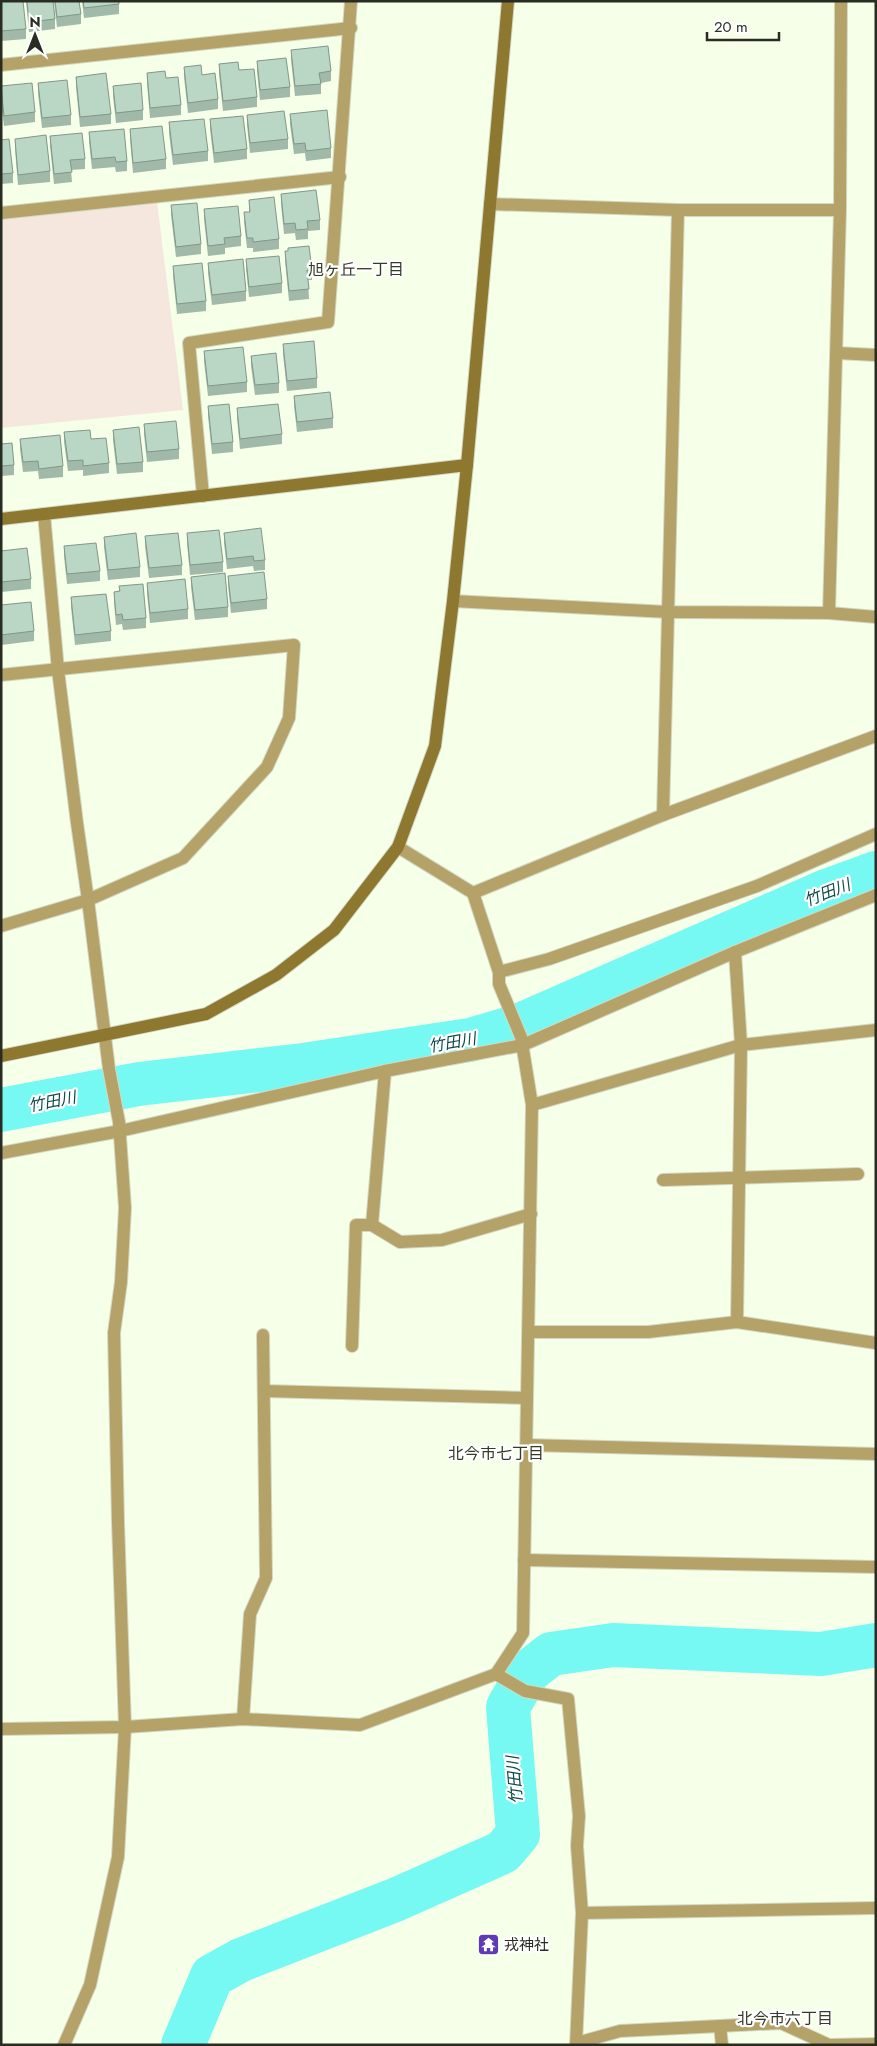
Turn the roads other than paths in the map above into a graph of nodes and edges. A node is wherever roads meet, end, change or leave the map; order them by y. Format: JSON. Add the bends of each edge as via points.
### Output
{"nodes":[{"id":1,"x":351,"y":1,"type":"edge"},
{"id":2,"x":508,"y":1,"type":"edge"},
{"id":3,"x":841,"y":1,"type":"edge"},
{"id":4,"x":351,"y":28,"type":"junction"},
{"id":5,"x":1,"y":65,"type":"edge"},
{"id":6,"x":340,"y":177,"type":"junction"},
{"id":7,"x":490,"y":204,"type":"junction"},
{"id":8,"x":678,"y":210,"type":"junction"},
{"id":9,"x":840,"y":210,"type":"junction"},
{"id":10,"x":1,"y":213,"type":"edge"},
{"id":11,"x":837,"y":353,"type":"junction"},
{"id":12,"x":876,"y":355,"type":"edge"},
{"id":13,"x":467,"y":465,"type":"junction"},
{"id":14,"x":203,"y":496,"type":"junction"},
{"id":15,"x":44,"y":514,"type":"junction"},
{"id":16,"x":1,"y":518,"type":"edge"},
{"id":17,"x":454,"y":600,"type":"junction"},
{"id":18,"x":668,"y":612,"type":"junction"},
{"id":19,"x":829,"y":613,"type":"junction"},
{"id":20,"x":876,"y":618,"type":"edge"},
{"id":21,"x":58,"y":670,"type":"junction"},
{"id":22,"x":1,"y":676,"type":"edge"},
{"id":23,"x":876,"y":736,"type":"edge"},
{"id":24,"x":663,"y":815,"type":"junction"},
{"id":25,"x":876,"y":834,"type":"edge"},
{"id":26,"x":398,"y":847,"type":"junction"},
{"id":27,"x":473,"y":893,"type":"junction"},
{"id":28,"x":876,"y":895,"type":"edge"},
{"id":29,"x":88,"y":900,"type":"junction"},
{"id":30,"x":1,"y":926,"type":"edge"},
{"id":31,"x":736,"y":952,"type":"junction"},
{"id":32,"x":499,"y":978,"type":"junction"},
{"id":33,"x":876,"y":1030,"type":"edge"},
{"id":34,"x":106,"y":1036,"type":"junction"},
{"id":35,"x":522,"y":1041,"type":"junction"},
{"id":36,"x":742,"y":1045,"type":"junction"},
{"id":37,"x":1,"y":1056,"type":"edge"},
{"id":38,"x":385,"y":1071,"type":"junction"},
{"id":39,"x":532,"y":1105,"type":"junction"},
{"id":40,"x":119,"y":1126,"type":"junction"},
{"id":41,"x":1,"y":1153,"type":"edge"},
{"id":42,"x":858,"y":1174,"type":"dead end"},
{"id":43,"x":741,"y":1177,"type":"junction"},
{"id":44,"x":663,"y":1180,"type":"dead end"},
{"id":45,"x":531,"y":1214,"type":"junction"},
{"id":46,"x":372,"y":1225,"type":"junction"},
{"id":47,"x":738,"y":1322,"type":"junction"},
{"id":48,"x":529,"y":1332,"type":"junction"},
{"id":49,"x":263,"y":1335,"type":"dead end"},
{"id":50,"x":876,"y":1343,"type":"edge"},
{"id":51,"x":352,"y":1346,"type":"dead end"},
{"id":52,"x":264,"y":1392,"type":"junction"},
{"id":53,"x":527,"y":1398,"type":"junction"},
{"id":54,"x":526,"y":1445,"type":"junction"},
{"id":55,"x":876,"y":1454,"type":"edge"},
{"id":56,"x":524,"y":1560,"type":"junction"},
{"id":57,"x":876,"y":1568,"type":"edge"},
{"id":58,"x":496,"y":1674,"type":"junction"},
{"id":59,"x":243,"y":1719,"type":"junction"},
{"id":60,"x":125,"y":1727,"type":"junction"},
{"id":61,"x":1,"y":1728,"type":"edge"},
{"id":62,"x":876,"y":1908,"type":"edge"},
{"id":63,"x":582,"y":1913,"type":"junction"},
{"id":64,"x":720,"y":2026,"type":"junction"},
{"id":65,"x":577,"y":2044,"type":"edge"},
{"id":66,"x":876,"y":2044,"type":"edge"},
{"id":67,"x":64,"y":2045,"type":"edge"},
{"id":68,"x":722,"y":2045,"type":"edge"}],
"edges":[{"from":1,"to":4,"type":"street"},
{"from":2,"to":7,"type":"street"},
{"from":3,"to":9,"type":"street"},
{"from":4,"to":5,"type":"street"},
{"from":4,"to":6,"type":"street"},
{"from":6,"to":10,"type":"street"},
{"from":6,"to":14,"type":"street","via":[[328,322],[189,343]]},
{"from":7,"to":8,"type":"street"},
{"from":7,"to":13,"type":"street"},
{"from":8,"to":9,"type":"street"},
{"from":8,"to":18,"type":"street"},
{"from":9,"to":11,"type":"street"},
{"from":11,"to":12,"type":"street"},
{"from":11,"to":19,"type":"street"},
{"from":13,"to":14,"type":"street"},
{"from":13,"to":17,"type":"street"},
{"from":14,"to":15,"type":"street"},
{"from":15,"to":16,"type":"street"},
{"from":15,"to":21,"type":"street"},
{"from":17,"to":18,"type":"street"},
{"from":17,"to":26,"type":"street","via":[[435,746]]},
{"from":18,"to":19,"type":"street"},
{"from":18,"to":24,"type":"street"},
{"from":19,"to":20,"type":"street"},
{"from":21,"to":22,"type":"street"},
{"from":21,"to":29,"type":"street"},
{"from":21,"to":29,"type":"street","via":[[294,645],[289,718],[267,767],[183,858]]},
{"from":23,"to":24,"type":"street"},
{"from":24,"to":27,"type":"street"},
{"from":25,"to":32,"type":"street","via":[[757,886]]},
{"from":26,"to":27,"type":"street"},
{"from":26,"to":34,"type":"street","via":[[334,930],[276,975],[206,1014]]},
{"from":27,"to":32,"type":"street"},
{"from":28,"to":31,"type":"street"},
{"from":29,"to":30,"type":"street"},
{"from":29,"to":34,"type":"street"},
{"from":31,"to":35,"type":"street"},
{"from":31,"to":36,"type":"street"},
{"from":32,"to":35,"type":"street"},
{"from":33,"to":36,"type":"street"},
{"from":34,"to":37,"type":"street"},
{"from":34,"to":40,"type":"street"},
{"from":35,"to":38,"type":"street"},
{"from":35,"to":39,"type":"street"},
{"from":36,"to":39,"type":"street"},
{"from":36,"to":43,"type":"street"},
{"from":38,"to":40,"type":"street"},
{"from":38,"to":46,"type":"street"},
{"from":39,"to":45,"type":"street"},
{"from":40,"to":41,"type":"street"},
{"from":40,"to":60,"type":"street","via":[[125,1208],[121,1282],[114,1333]]},
{"from":42,"to":43,"type":"street"},
{"from":43,"to":44,"type":"street"},
{"from":43,"to":47,"type":"street"},
{"from":45,"to":46,"type":"street","via":[[442,1240],[400,1242]]},
{"from":45,"to":48,"type":"street"},
{"from":46,"to":51,"type":"street","via":[[356,1225]]},
{"from":47,"to":48,"type":"street","via":[[648,1332]]},
{"from":47,"to":50,"type":"street"},
{"from":48,"to":53,"type":"street"},
{"from":49,"to":52,"type":"street"},
{"from":52,"to":53,"type":"street"},
{"from":52,"to":59,"type":"street","via":[[266,1578],[250,1614]]},
{"from":53,"to":54,"type":"street"},
{"from":54,"to":55,"type":"street"},
{"from":54,"to":56,"type":"street"},
{"from":56,"to":57,"type":"street"},
{"from":56,"to":58,"type":"street","via":[[522,1633]]},
{"from":58,"to":59,"type":"street","via":[[360,1725]]},
{"from":58,"to":63,"type":"street","via":[[525,1691],[568,1700],[579,1816],[577,1846]]},
{"from":59,"to":60,"type":"street"},
{"from":60,"to":61,"type":"street"},
{"from":60,"to":67,"type":"street","via":[[118,1857],[90,1985]]},
{"from":62,"to":63,"type":"street"},
{"from":63,"to":65,"type":"street"},
{"from":64,"to":65,"type":"street","via":[[620,2031]]},
{"from":64,"to":66,"type":"street","via":[[781,2023],[829,2045]]},
{"from":64,"to":68,"type":"street"}]}
